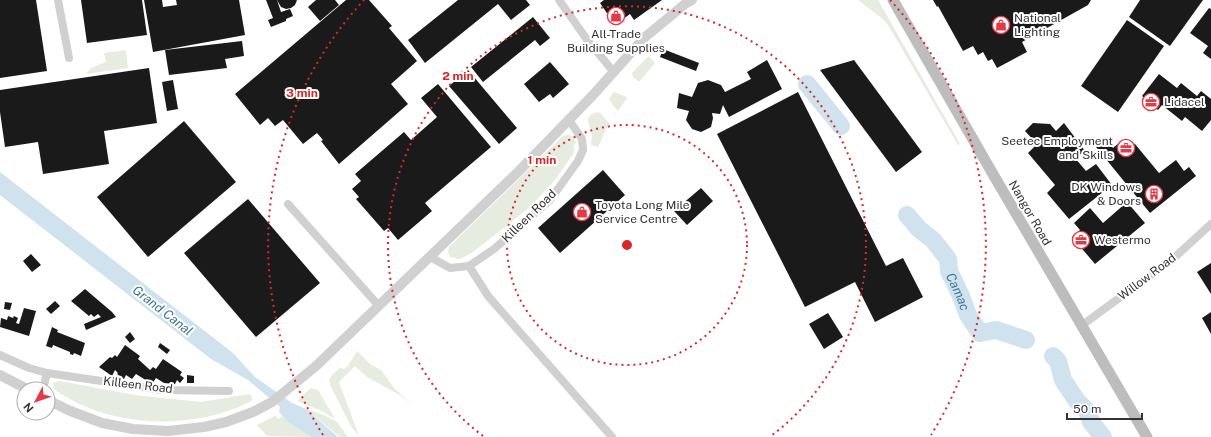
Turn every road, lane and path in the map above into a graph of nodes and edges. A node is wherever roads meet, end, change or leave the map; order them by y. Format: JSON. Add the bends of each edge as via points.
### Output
{"nodes":[{"id":1,"x":58,"y":0,"type":"edge"},
{"id":2,"x":559,"y":0,"type":"edge"},
{"id":3,"x":692,"y":0,"type":"edge"},
{"id":4,"x":893,"y":0,"type":"edge"},
{"id":5,"x":69,"y":58,"type":"dead end"},
{"id":6,"x":613,"y":71,"type":"junction"},
{"id":7,"x":569,"y":120,"type":"junction"},
{"id":8,"x":288,"y":204,"type":"dead end"},
{"id":9,"x":1211,"y":224,"type":"edge"},
{"id":10,"x":430,"y":257,"type":"junction"},
{"id":11,"x":469,"y":266,"type":"junction"},
{"id":12,"x":379,"y":306,"type":"junction"},
{"id":13,"x":1081,"y":326,"type":"junction"},
{"id":14,"x":0,"y":356,"type":"edge"},
{"id":15,"x":47,"y":373,"type":"junction"},
{"id":16,"x":0,"y":375,"type":"edge"},
{"id":17,"x":45,"y":381,"type":"edge"},
{"id":18,"x":16,"y":383,"type":"edge"},
{"id":19,"x":229,"y":391,"type":"dead end"},
{"id":20,"x":56,"y":404,"type":"edge"},
{"id":21,"x":612,"y":437,"type":"edge"},
{"id":22,"x":1147,"y":437,"type":"edge"}],
"edges":[{"from":1,"to":5,"type":"street"},
{"from":2,"to":6,"type":"street"},
{"from":3,"to":6,"type":"street","via":[[644,38]]},
{"from":4,"to":13,"type":"main road","name":"Nangor Road"},
{"from":6,"to":7,"type":"street"},
{"from":7,"to":10,"type":"street"},
{"from":7,"to":11,"type":"street","name":"Killeen Road","via":[[582,139],[583,150],[578,161],[550,200],[494,249]]},
{"from":8,"to":12,"type":"street"},
{"from":9,"to":13,"type":"street","name":"Willow Road","via":[[1175,256]]},
{"from":10,"to":11,"type":"street","name":"Killeen Road","via":[[450,268]]},
{"from":10,"to":12,"type":"street"},
{"from":11,"to":21,"type":"street","via":[[488,296]]},
{"from":12,"to":20,"type":"street","via":[[316,366],[272,402],[226,422],[168,431],[128,429],[102,423]]},
{"from":13,"to":22,"type":"main road","name":"Nangor Road"},
{"from":14,"to":15,"type":"street","name":"Killeen Road"},
{"from":15,"to":17,"type":"street"},
{"from":15,"to":19,"type":"street","name":"Killeen Road","via":[[162,390]]},
{"from":16,"to":18,"type":"street"}]}
